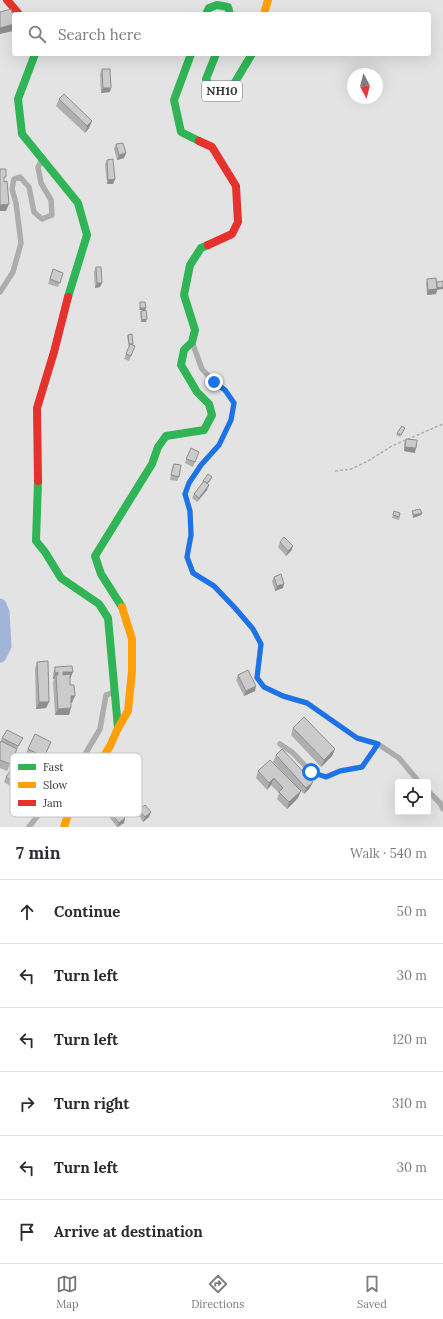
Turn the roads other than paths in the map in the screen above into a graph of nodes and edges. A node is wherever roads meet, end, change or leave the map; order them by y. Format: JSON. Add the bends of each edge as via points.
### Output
{"nodes":[{"id":1,"x":7,"y":0,"type":"edge"},
{"id":2,"x":268,"y":0,"type":"edge"},
{"id":3,"x":16,"y":12,"type":"edge"},
{"id":4,"x":207,"y":12,"type":"edge"},
{"id":5,"x":229,"y":12,"type":"edge"},
{"id":6,"x":265,"y":12,"type":"edge"},
{"id":7,"x":34,"y":56,"type":"edge"},
{"id":8,"x":190,"y":56,"type":"edge"},
{"id":9,"x":215,"y":56,"type":"edge"},
{"id":10,"x":251,"y":56,"type":"edge"},
{"id":11,"x":43,"y":158,"type":"junction"},
{"id":12,"x":0,"y":292,"type":"edge"},
{"id":13,"x":192,"y":342,"type":"junction"},
{"id":14,"x":115,"y":692,"type":"junction"},
{"id":15,"x":118,"y":728,"type":"junction"},
{"id":16,"x":280,"y":744,"type":"dead end"},
{"id":17,"x":378,"y":744,"type":"junction"},
{"id":18,"x":86,"y":753,"type":"edge"},
{"id":19,"x":106,"y":753,"type":"edge"},
{"id":20,"x":416,"y":779,"type":"edge"},
{"id":21,"x":431,"y":794,"type":"edge"},
{"id":22,"x":443,"y":809,"type":"edge"},
{"id":23,"x":37,"y":817,"type":"edge"},
{"id":24,"x":67,"y":817,"type":"edge"},
{"id":25,"x":29,"y":827,"type":"edge"},
{"id":26,"x":64,"y":827,"type":"edge"}],
"edges":[{"from":1,"to":3,"type":"main road"},
{"from":2,"to":6,"type":"main road"},
{"from":4,"to":5,"type":"main road","via":[[209,8],[217,5],[228,7]]},
{"from":7,"to":11,"type":"main road","via":[[18,99],[22,134]]},
{"from":8,"to":13,"type":"main road","via":[[174,100],[181,132],[212,148],[236,186],[238,222],[232,234],[201,248],[190,265],[184,294],[195,330]]},
{"from":9,"to":10,"type":"main road","number":"NH10","via":[[206,79],[212,91],[224,91],[232,87]]},
{"from":11,"to":12,"type":"street","via":[[38,167],[42,183],[51,200],[52,215],[42,219],[34,212],[29,187],[20,177],[14,179],[12,189],[21,243],[13,272]]},
{"from":11,"to":14,"type":"main road","via":[[78,203],[87,235],[37,408],[36,541],[61,578],[99,604],[108,618]]},
{"from":13,"to":15,"type":"main road","via":[[184,350],[181,364],[197,392],[209,404],[212,416],[204,430],[166,436],[158,447],[152,464],[95,556],[101,574],[123,609],[132,639],[128,711]]},
{"from":13,"to":17,"type":"street","via":[[202,369],[225,390],[234,403],[231,420],[219,445],[201,465],[185,494],[190,511],[191,535],[187,557],[193,573],[214,586],[253,629],[261,644],[257,678],[264,687],[307,703],[357,738]]},
{"from":14,"to":15,"type":"main road"},
{"from":14,"to":18,"type":"street","via":[[106,695],[100,729]]},
{"from":15,"to":19,"type":"main road"},
{"from":16,"to":17,"type":"street","via":[[293,753],[311,772],[326,777],[340,771],[362,767]]},
{"from":17,"to":20,"type":"street","via":[[398,758]]},
{"from":21,"to":22,"type":"street"},
{"from":23,"to":25,"type":"street"},
{"from":24,"to":26,"type":"main road"}]}
